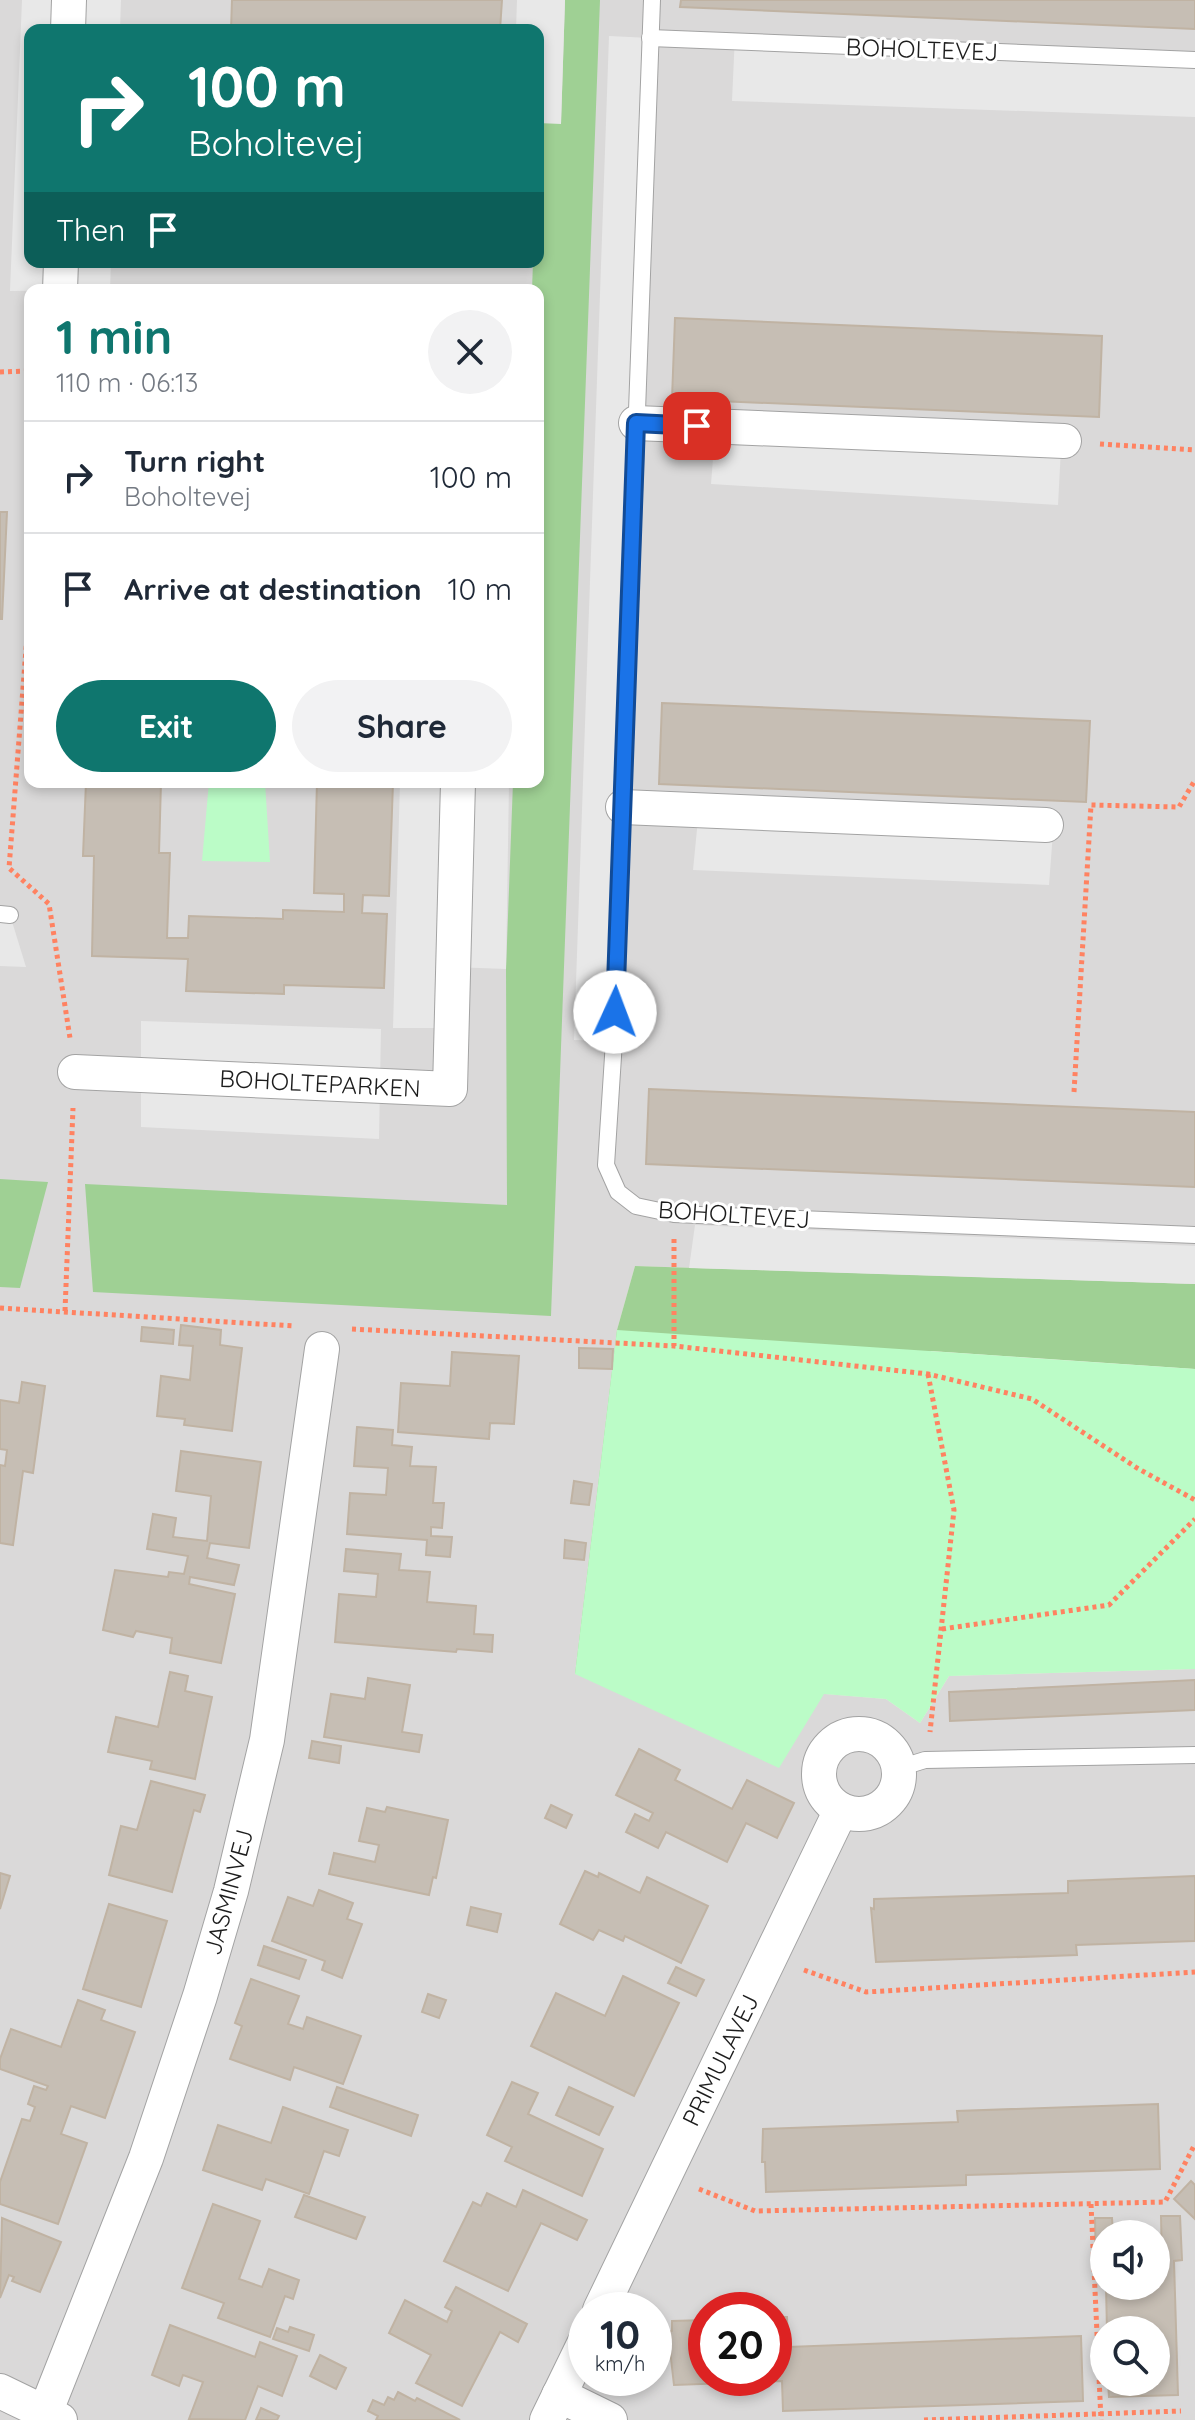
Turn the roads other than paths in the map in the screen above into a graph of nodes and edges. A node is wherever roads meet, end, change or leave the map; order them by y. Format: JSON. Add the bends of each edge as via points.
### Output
{"nodes":[{"id":1,"x":69,"y":0,"type":"edge"},
{"id":2,"x":652,"y":0,"type":"edge"},
{"id":3,"x":68,"y":24,"type":"edge"},
{"id":4,"x":650,"y":38,"type":"junction"},
{"id":5,"x":1195,"y":60,"type":"edge"},
{"id":6,"x":636,"y":423,"type":"junction"},
{"id":7,"x":1064,"y":441,"type":"road end"},
{"id":8,"x":458,"y":788,"type":"edge"},
{"id":9,"x":623,"y":807,"type":"junction"},
{"id":10,"x":1046,"y":825,"type":"dead end"},
{"id":11,"x":75,"y":1072,"type":"road end"},
{"id":12,"x":1195,"y":1235,"type":"edge"},
{"id":13,"x":332,"y":1339,"type":"road end"},
{"id":14,"x":1195,"y":1755,"type":"edge"},
{"id":15,"x":912,"y":1764,"type":"junction"},
{"id":16,"x":841,"y":1810,"type":"junction"},
{"id":17,"x":609,"y":2292,"type":"edge"},
{"id":18,"x":568,"y":2377,"type":"edge"},
{"id":19,"x":0,"y":2391,"type":"edge"},
{"id":20,"x":553,"y":2408,"type":"edge"},
{"id":21,"x":52,"y":2417,"type":"edge"},
{"id":22,"x":610,"y":2420,"type":"edge"}],
"edges":[{"from":1,"to":3,"type":"street"},
{"from":2,"to":4,"type":"lane","name":"BOHOLTEVEJ"},
{"from":4,"to":5,"type":"lane","name":"BOHOLTEVEJ"},
{"from":4,"to":6,"type":"lane","name":"BOHOLTEVEJ"},
{"from":6,"to":7,"type":"street"},
{"from":6,"to":9,"type":"lane","name":"BOHOLTEVEJ"},
{"from":8,"to":11,"type":"street","name":"BOHOLTEPARKEN","via":[[450,1089]]},
{"from":9,"to":10,"type":"street"},
{"from":9,"to":12,"type":"lane","name":"BOHOLTEVEJ","via":[[606,1165],[618,1192],[636,1206],[674,1214]]},
{"from":13,"to":21,"type":"street","name":"JASMINVEJ","via":[[267,1740],[231,1891],[146,2158]]},
{"from":14,"to":15,"type":"lane"},
{"from":15,"to":16,"type":"street","via":[[879,1809],[856,1814]]},
{"from":15,"to":16,"type":"street","via":[[871,1735],[855,1734],[834,1743],[821,1763],[820,1778],[824,1793]]},
{"from":16,"to":17,"type":"street","name":"PRIMULAVEJ"},
{"from":18,"to":20,"type":"street"},
{"from":19,"to":21,"type":"street"},
{"from":20,"to":22,"type":"street"}]}
